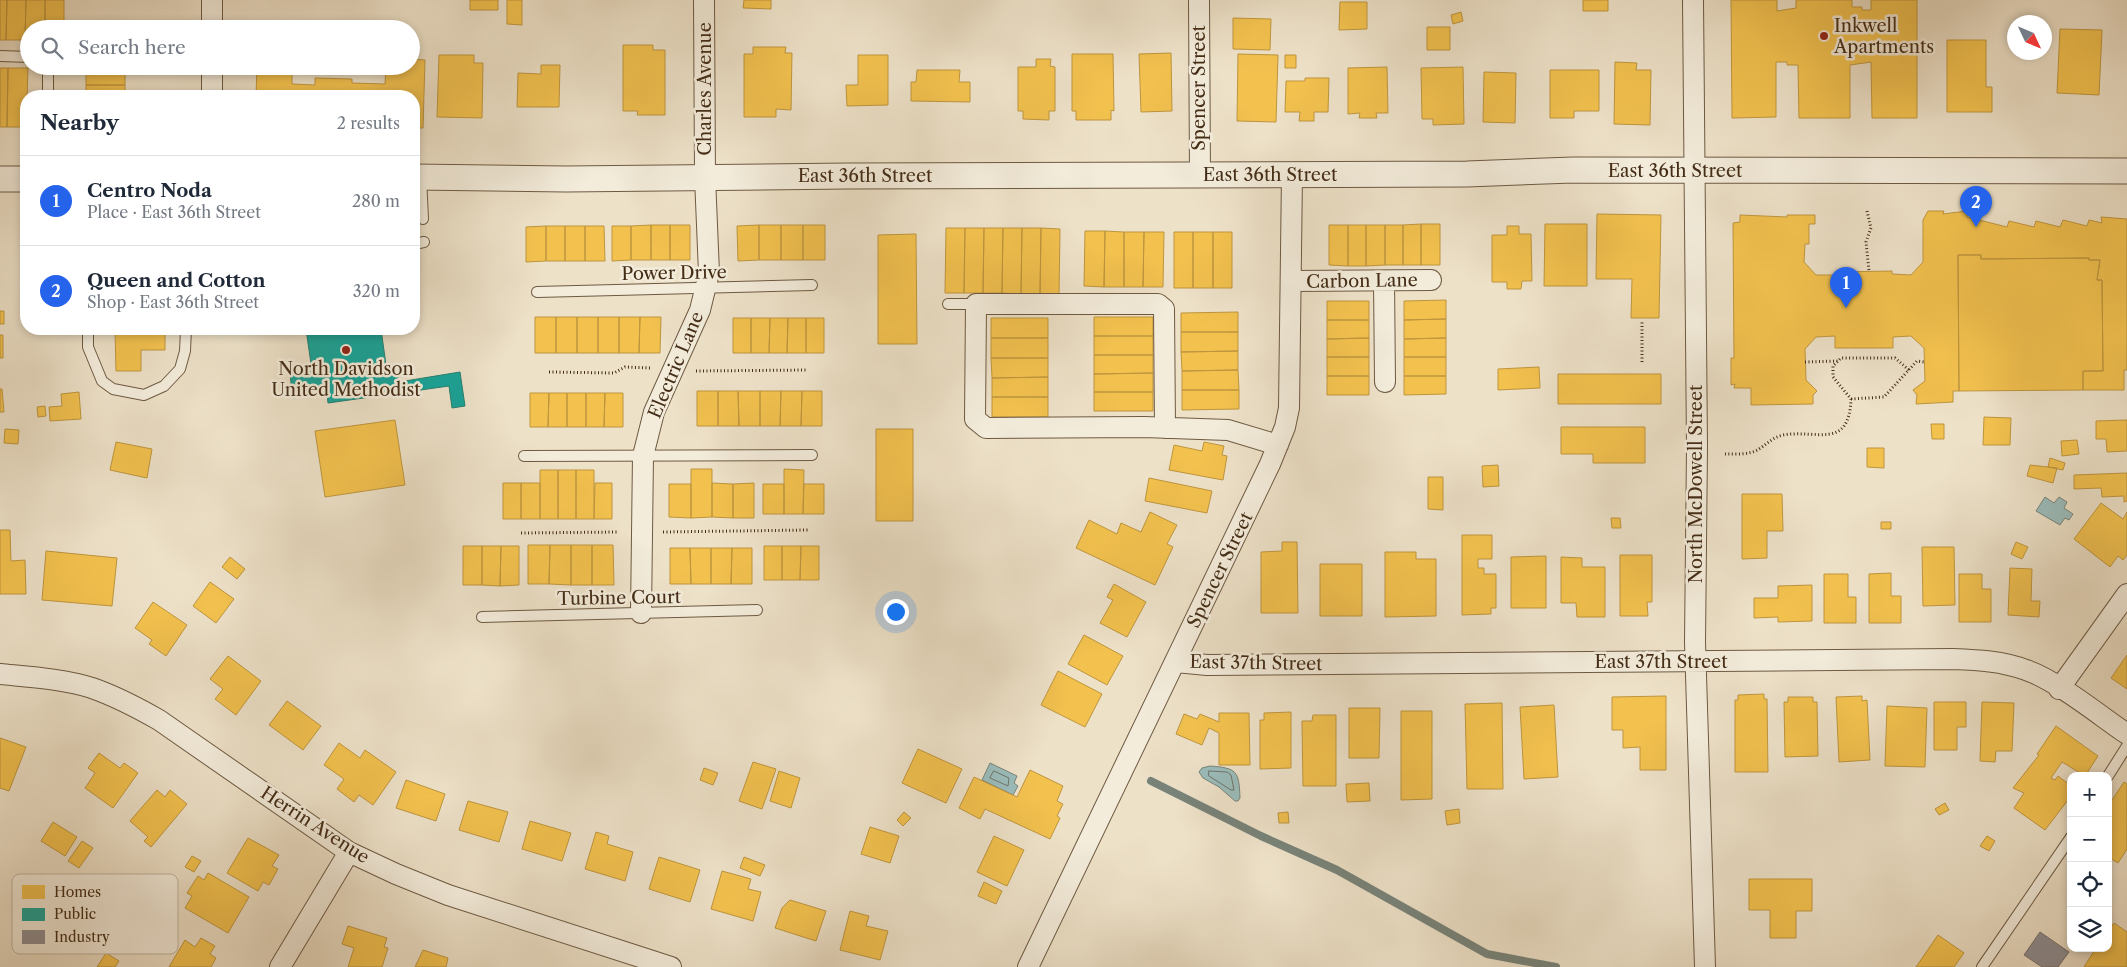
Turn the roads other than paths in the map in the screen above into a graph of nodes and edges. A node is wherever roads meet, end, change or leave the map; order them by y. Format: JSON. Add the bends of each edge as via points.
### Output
{"nodes":[{"id":1,"x":212,"y":0,"type":"edge"},
{"id":2,"x":704,"y":0,"type":"edge"},
{"id":3,"x":1199,"y":0,"type":"edge"},
{"id":4,"x":1694,"y":0,"type":"edge"},
{"id":5,"x":212,"y":20,"type":"edge"},
{"id":6,"x":0,"y":56,"type":"edge"},
{"id":7,"x":20,"y":56,"type":"edge"},
{"id":8,"x":48,"y":75,"type":"edge"},
{"id":9,"x":212,"y":75,"type":"edge"},
{"id":10,"x":48,"y":90,"type":"edge"},
{"id":11,"x":212,"y":90,"type":"edge"},
{"id":12,"x":2127,"y":171,"type":"edge"},
{"id":13,"x":1694,"y":172,"type":"junction"},
{"id":14,"x":1292,"y":174,"type":"junction"},
{"id":15,"x":1200,"y":175,"type":"junction"},
{"id":16,"x":420,"y":177,"type":"edge"},
{"id":17,"x":705,"y":177,"type":"junction"},
{"id":18,"x":20,"y":178,"type":"edge"},
{"id":19,"x":0,"y":179,"type":"edge"},
{"id":20,"x":420,"y":198,"type":"edge"},
{"id":21,"x":423,"y":219,"type":"dead end"},
{"id":22,"x":1384,"y":280,"type":"junction"},
{"id":23,"x":1431,"y":280,"type":"dead end"},
{"id":24,"x":1292,"y":281,"type":"junction"},
{"id":25,"x":812,"y":286,"type":"dead end"},
{"id":26,"x":705,"y":288,"type":"junction"},
{"id":27,"x":537,"y":292,"type":"dead end"},
{"id":28,"x":948,"y":304,"type":"dead end"},
{"id":29,"x":976,"y":304,"type":"junction"},
{"id":30,"x":88,"y":335,"type":"edge"},
{"id":31,"x":186,"y":335,"type":"edge"},
{"id":32,"x":1385,"y":382,"type":"dead end"},
{"id":33,"x":1165,"y":428,"type":"junction"},
{"id":34,"x":1278,"y":445,"type":"junction"},
{"id":35,"x":812,"y":455,"type":"dead end"},
{"id":36,"x":524,"y":456,"type":"dead end"},
{"id":37,"x":643,"y":456,"type":"junction"},
{"id":38,"x":2127,"y":594,"type":"edge"},
{"id":39,"x":757,"y":610,"type":"dead end"},
{"id":40,"x":641,"y":613,"type":"junction"},
{"id":41,"x":482,"y":617,"type":"dead end"},
{"id":42,"x":1176,"y":662,"type":"junction"},
{"id":43,"x":1696,"y":662,"type":"junction"},
{"id":44,"x":0,"y":674,"type":"edge"},
{"id":45,"x":2059,"y":689,"type":"junction"},
{"id":46,"x":2127,"y":734,"type":"edge"},
{"id":47,"x":2127,"y":746,"type":"edge"},
{"id":48,"x":2111,"y":772,"type":"edge"},
{"id":49,"x":2067,"y":843,"type":"edge"},
{"id":50,"x":349,"y":852,"type":"junction"},
{"id":51,"x":280,"y":967,"type":"edge"},
{"id":52,"x":670,"y":967,"type":"edge"},
{"id":53,"x":1028,"y":967,"type":"edge"},
{"id":54,"x":1705,"y":967,"type":"edge"},
{"id":55,"x":1982,"y":967,"type":"edge"}],
"edges":[{"from":1,"to":5,"type":"street"},
{"from":2,"to":17,"type":"street","name":"Charles Avenue"},
{"from":3,"to":15,"type":"street","name":"Spencer Street"},
{"from":4,"to":13,"type":"street","name":"North McDowell Street"},
{"from":6,"to":7,"type":"lane"},
{"from":8,"to":10,"type":"lane"},
{"from":9,"to":11,"type":"street"},
{"from":12,"to":13,"type":"street","name":"East 36th Street"},
{"from":13,"to":14,"type":"street","name":"East 36th Street","via":[[1572,170]]},
{"from":13,"to":43,"type":"street","name":"North McDowell Street"},
{"from":14,"to":15,"type":"street","name":"East 36th Street"},
{"from":14,"to":24,"type":"street","name":"Spencer Street"},
{"from":15,"to":17,"type":"street","name":"East 36th Street"},
{"from":16,"to":17,"type":"street","name":"East 36th Street"},
{"from":17,"to":26,"type":"street","name":"Electric Lane","via":[[709,273]]},
{"from":18,"to":19,"type":"street"},
{"from":20,"to":21,"type":"lane"},
{"from":22,"to":23,"type":"street","name":"Carbon Lane"},
{"from":22,"to":24,"type":"street","name":"Carbon Lane"},
{"from":22,"to":32,"type":"street"},
{"from":24,"to":34,"type":"street","name":"Spencer Street","via":[[1289,408]]},
{"from":25,"to":26,"type":"lane","name":"Power Drive"},
{"from":26,"to":27,"type":"lane","name":"Power Drive"},
{"from":26,"to":37,"type":"street","name":"Electric Lane","via":[[700,310],[654,412]]},
{"from":28,"to":29,"type":"lane"},
{"from":29,"to":33,"type":"street","via":[[975,419],[986,428]]},
{"from":29,"to":33,"type":"street","via":[[1158,304],[1164,309]]},
{"from":30,"to":31,"type":"lane","via":[[88,346],[102,381],[113,389],[144,395],[164,386],[180,369]]},
{"from":33,"to":34,"type":"street","via":[[1228,430]]},
{"from":34,"to":42,"type":"street","name":"Spencer Street"},
{"from":35,"to":37,"type":"lane"},
{"from":36,"to":37,"type":"lane"},
{"from":37,"to":40,"type":"street","name":"Electric Lane"},
{"from":38,"to":45,"type":"street"},
{"from":39,"to":40,"type":"lane","name":"Turbine Court"},
{"from":40,"to":41,"type":"lane","name":"Turbine Court"},
{"from":42,"to":43,"type":"street","name":"East 37th Street","via":[[1207,665]]},
{"from":42,"to":53,"type":"street","name":"Spencer Street"},
{"from":43,"to":45,"type":"street","name":"East 37th Street","via":[[1981,661],[2026,670]]},
{"from":43,"to":54,"type":"street","name":"North McDowell Street"},
{"from":44,"to":50,"type":"street","name":"Herrin Avenue","via":[[92,688],[137,708]]},
{"from":45,"to":46,"type":"street","name":"East 37th Street"},
{"from":47,"to":48,"type":"lane"},
{"from":49,"to":55,"type":"lane"},
{"from":50,"to":51,"type":"street"},
{"from":50,"to":52,"type":"street","name":"Herrin Avenue","via":[[448,895]]}]}
